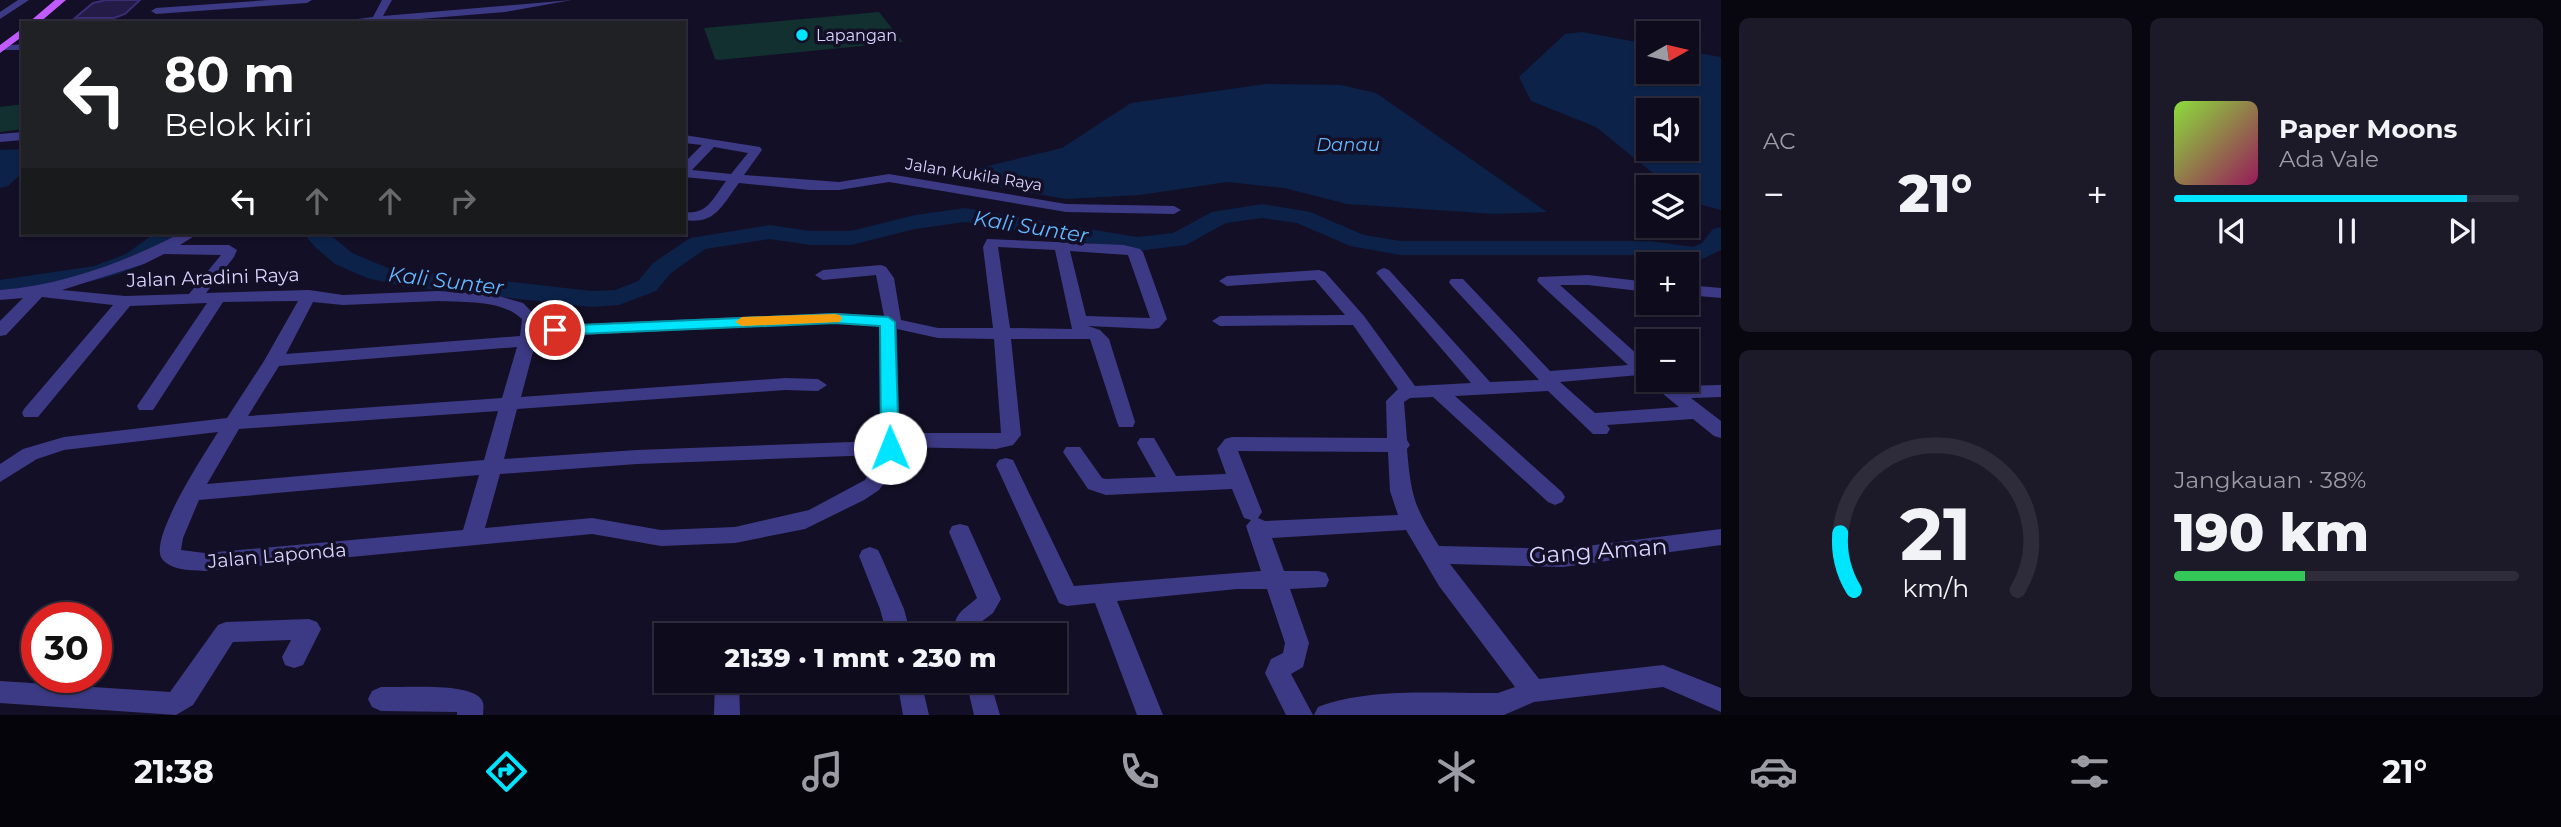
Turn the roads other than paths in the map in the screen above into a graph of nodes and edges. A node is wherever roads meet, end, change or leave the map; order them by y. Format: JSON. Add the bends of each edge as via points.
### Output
{"nodes":[{"id":1,"x":6,"y":0,"type":"edge"},
{"id":2,"x":24,"y":0,"type":"edge"},
{"id":3,"x":61,"y":0,"type":"edge"},
{"id":4,"x":167,"y":0,"type":"edge"},
{"id":5,"x":307,"y":0,"type":"edge"},
{"id":6,"x":387,"y":0,"type":"edge"},
{"id":7,"x":0,"y":1,"type":"edge"},
{"id":8,"x":567,"y":1,"type":"edge"},
{"id":9,"x":0,"y":16,"type":"edge"},
{"id":10,"x":377,"y":19,"type":"junction"},
{"id":11,"x":35,"y":21,"type":"edge"},
{"id":12,"x":354,"y":21,"type":"edge"},
{"id":13,"x":21,"y":34,"type":"edge"},
{"id":14,"x":21,"y":47,"type":"edge"},
{"id":15,"x":1,"y":49,"type":"edge"},
{"id":16,"x":21,"y":136,"type":"edge"},
{"id":17,"x":0,"y":138,"type":"edge"},
{"id":18,"x":686,"y":139,"type":"edge"},
{"id":19,"x":711,"y":143,"type":"junction"},
{"id":20,"x":686,"y":170,"type":"edge"},
{"id":21,"x":686,"y":172,"type":"edge"},
{"id":22,"x":736,"y":179,"type":"junction"},
{"id":23,"x":1174,"y":210,"type":"dead end"},
{"id":24,"x":686,"y":216,"type":"edge"},
{"id":25,"x":188,"y":235,"type":"edge"},
{"id":26,"x":1062,"y":247,"type":"junction"},
{"id":27,"x":160,"y":250,"type":"junction"},
{"id":28,"x":1384,"y":273,"type":"dead end"},
{"id":29,"x":823,"y":275,"type":"dead end"},
{"id":30,"x":1721,"y":278,"type":"edge"},
{"id":31,"x":1227,"y":281,"type":"dead end"},
{"id":32,"x":1457,"y":282,"type":"dead end"},
{"id":33,"x":1721,"y":284,"type":"edge"},
{"id":34,"x":1636,"y":286,"type":"edge"},
{"id":35,"x":1699,"y":291,"type":"edge"},
{"id":36,"x":38,"y":292,"type":"junction"},
{"id":37,"x":1721,"y":293,"type":"edge"},
{"id":38,"x":0,"y":295,"type":"edge"},
{"id":39,"x":309,"y":295,"type":"junction"},
{"id":40,"x":218,"y":298,"type":"junction"},
{"id":41,"x":193,"y":299,"type":"junction"},
{"id":42,"x":125,"y":301,"type":"junction"},
{"id":43,"x":1357,"y":320,"type":"junction"},
{"id":44,"x":1220,"y":321,"type":"dead end"},
{"id":45,"x":890,"y":322,"type":"junction"},
{"id":46,"x":1079,"y":326,"type":"junction"},
{"id":47,"x":0,"y":331,"type":"edge"},
{"id":48,"x":1002,"y":333,"type":"junction"},
{"id":49,"x":529,"y":336,"type":"junction"},
{"id":50,"x":273,"y":361,"type":"junction"},
{"id":51,"x":1636,"y":361,"type":"edge"},
{"id":52,"x":1636,"y":375,"type":"edge"},
{"id":53,"x":1548,"y":380,"type":"junction"},
{"id":54,"x":818,"y":385,"type":"dead end"},
{"id":55,"x":1487,"y":390,"type":"junction"},
{"id":56,"x":1439,"y":391,"type":"junction"},
{"id":57,"x":1721,"y":391,"type":"edge"},
{"id":58,"x":1410,"y":392,"type":"junction"},
{"id":59,"x":1673,"y":393,"type":"joint"},
{"id":60,"x":511,"y":404,"type":"junction"},
{"id":61,"x":146,"y":407,"type":"dead end"},
{"id":62,"x":1697,"y":412,"type":"junction"},
{"id":63,"x":31,"y":413,"type":"dead end"},
{"id":64,"x":1126,"y":422,"type":"dead end"},
{"id":65,"x":234,"y":423,"type":"junction"},
{"id":66,"x":1721,"y":431,"type":"edge"},
{"id":67,"x":1147,"y":443,"type":"dead end"},
{"id":68,"x":890,"y":444,"type":"junction"},
{"id":69,"x":1400,"y":445,"type":"junction"},
{"id":70,"x":1073,"y":452,"type":"dead end"},
{"id":71,"x":1006,"y":465,"type":"dead end"},
{"id":72,"x":490,"y":467,"type":"junction"},
{"id":73,"x":0,"y":475,"type":"edge"},
{"id":74,"x":1239,"y":481,"type":"junction"},
{"id":75,"x":1170,"y":484,"type":"junction"},
{"id":76,"x":193,"y":493,"type":"junction"},
{"id":77,"x":1555,"y":497,"type":"dead end"},
{"id":78,"x":1412,"y":522,"type":"junction"},
{"id":79,"x":1256,"y":523,"type":"junction"},
{"id":80,"x":960,"y":532,"type":"dead end"},
{"id":81,"x":472,"y":536,"type":"junction"},
{"id":82,"x":1721,"y":537,"type":"edge"},
{"id":83,"x":1432,"y":555,"type":"junction"},
{"id":84,"x":870,"y":556,"type":"dead end"},
{"id":85,"x":1318,"y":580,"type":"dead end"},
{"id":86,"x":1276,"y":581,"type":"junction"},
{"id":87,"x":1102,"y":591,"type":"junction"},
{"id":88,"x":896,"y":623,"type":"edge"},
{"id":89,"x":965,"y":623,"type":"edge"},
{"id":90,"x":294,"y":657,"type":"dead end"},
{"id":91,"x":1533,"y":691,"type":"junction"},
{"id":92,"x":0,"y":692,"type":"edge"},
{"id":93,"x":727,"y":693,"type":"edge"},
{"id":94,"x":911,"y":693,"type":"edge"},
{"id":95,"x":981,"y":693,"type":"edge"},
{"id":96,"x":381,"y":699,"type":"dead end"},
{"id":97,"x":1721,"y":700,"type":"edge"},
{"id":98,"x":1503,"y":710,"type":"edge"},
{"id":99,"x":1376,"y":711,"type":"edge"},
{"id":100,"x":470,"y":715,"type":"edge"},
{"id":101,"x":726,"y":715,"type":"edge"},
{"id":102,"x":916,"y":715,"type":"edge"},
{"id":103,"x":987,"y":715,"type":"edge"},
{"id":104,"x":1150,"y":715,"type":"edge"},
{"id":105,"x":1300,"y":715,"type":"edge"},
{"id":106,"x":1327,"y":715,"type":"edge"}],
"edges":[{"from":1,"to":7,"type":"street"},
{"from":2,"to":9,"type":"street"},
{"from":3,"to":11,"type":"main road"},
{"from":4,"to":5,"type":"street","via":[[154,14]]},
{"from":6,"to":10,"type":"street"},
{"from":8,"to":10,"type":"street"},
{"from":10,"to":12,"type":"street"},
{"from":13,"to":15,"type":"main road"},
{"from":14,"to":15,"type":"street"},
{"from":16,"to":17,"type":"street"},
{"from":18,"to":19,"type":"street"},
{"from":19,"to":20,"type":"street"},
{"from":19,"to":22,"type":"street","via":[[756,150]]},
{"from":21,"to":22,"type":"street","name":"Jalan Kukila Raya"},
{"from":22,"to":23,"type":"street","name":"Jalan Kukila Raya","via":[[828,186],[895,178],[1066,208]]},
{"from":22,"to":24,"type":"street","via":[[705,216]]},
{"from":25,"to":27,"type":"street"},
{"from":26,"to":46,"type":"street"},
{"from":26,"to":46,"type":"street","via":[[1135,252],[1159,319],[1153,324]]},
{"from":26,"to":48,"type":"street","via":[[990,244]]},
{"from":27,"to":36,"type":"street","via":[[105,273]]},
{"from":27,"to":41,"type":"street","via":[[229,250]]},
{"from":28,"to":55,"type":"street"},
{"from":29,"to":45,"type":"street","via":[[881,271],[886,278]]},
{"from":30,"to":33,"type":"street"},
{"from":31,"to":43,"type":"street","via":[[1319,275]]},
{"from":32,"to":53,"type":"street"},
{"from":34,"to":51,"type":"street","via":[[1545,280]]},
{"from":35,"to":37,"type":"street"},
{"from":36,"to":38,"type":"street","name":"Jalan Aradini Raya"},
{"from":36,"to":42,"type":"street","name":"Jalan Aradini Raya"},
{"from":36,"to":47,"type":"street"},
{"from":39,"to":40,"type":"street","name":"Jalan Aradini Raya"},
{"from":39,"to":49,"type":"street","name":"Jalan Aradini Raya","via":[[343,300],[487,298],[527,312]]},
{"from":39,"to":50,"type":"street","name":"Jalan Laponda"},
{"from":40,"to":41,"type":"street","name":"Jalan Aradini Raya"},
{"from":40,"to":61,"type":"street"},
{"from":41,"to":42,"type":"street","name":"Jalan Aradini Raya"},
{"from":42,"to":63,"type":"street"},
{"from":43,"to":44,"type":"street"},
{"from":43,"to":58,"type":"street"},
{"from":45,"to":48,"type":"street","via":[[931,332]]},
{"from":45,"to":49,"type":"street","via":[[835,318]]},
{"from":45,"to":68,"type":"street"},
{"from":46,"to":48,"type":"street"},
{"from":46,"to":64,"type":"street","via":[[1100,339]]},
{"from":48,"to":68,"type":"street","via":[[1011,435],[1006,440]]},
{"from":49,"to":50,"type":"street"},
{"from":49,"to":60,"type":"street"},
{"from":50,"to":65,"type":"street","name":"Jalan Laponda"},
{"from":52,"to":53,"type":"street"},
{"from":53,"to":55,"type":"street","via":[[1547,386]]},
{"from":53,"to":62,"type":"street","via":[[1599,424]]},
{"from":54,"to":60,"type":"street"},
{"from":55,"to":56,"type":"street"},
{"from":56,"to":58,"type":"street"},
{"from":56,"to":77,"type":"street"},
{"from":57,"to":59,"type":"street"},
{"from":58,"to":69,"type":"street","via":[[1395,401]]},
{"from":59,"to":62,"type":"street"},
{"from":60,"to":65,"type":"street"},
{"from":60,"to":72,"type":"street"},
{"from":62,"to":66,"type":"street"},
{"from":65,"to":73,"type":"street","via":[[45,448],[19,458]]},
{"from":65,"to":76,"type":"street","name":"Jalan Laponda"},
{"from":67,"to":75,"type":"street"},
{"from":68,"to":72,"type":"street"},
{"from":68,"to":81,"type":"street","via":[[872,485],[833,509],[797,523],[695,538],[662,538],[592,526]]},
{"from":69,"to":74,"type":"street","via":[[1231,443],[1227,449]]},
{"from":69,"to":78,"type":"street","via":[[1400,491]]},
{"from":70,"to":75,"type":"street","via":[[1099,486]]},
{"from":71,"to":87,"type":"street","via":[[1064,594]]},
{"from":72,"to":76,"type":"street"},
{"from":72,"to":81,"type":"street"},
{"from":74,"to":75,"type":"street"},
{"from":74,"to":79,"type":"street"},
{"from":76,"to":81,"type":"street","name":"Jalan Laponda","via":[[168,545],[170,554],[181,561]]},
{"from":78,"to":79,"type":"street"},
{"from":78,"to":83,"type":"street"},
{"from":79,"to":86,"type":"street"},
{"from":80,"to":89,"type":"street","via":[[989,598]]},
{"from":82,"to":83,"type":"street","name":"Gang Aman","via":[[1563,558]]},
{"from":83,"to":91,"type":"street"},
{"from":84,"to":88,"type":"street"},
{"from":85,"to":86,"type":"street"},
{"from":86,"to":87,"type":"street"},
{"from":86,"to":105,"type":"street","via":[[1297,643],[1294,659],[1277,673]]},
{"from":87,"to":104,"type":"street"},
{"from":90,"to":92,"type":"street","via":[[309,629],[226,632],[184,697],[174,704]]},
{"from":91,"to":97,"type":"street","via":[[1663,676]]},
{"from":91,"to":98,"type":"street"},
{"from":93,"to":101,"type":"street"},
{"from":94,"to":102,"type":"street"},
{"from":95,"to":103,"type":"street"},
{"from":96,"to":100,"type":"street","via":[[463,700],[471,705]]},
{"from":98,"to":99,"type":"street"},
{"from":99,"to":106,"type":"street"}]}
